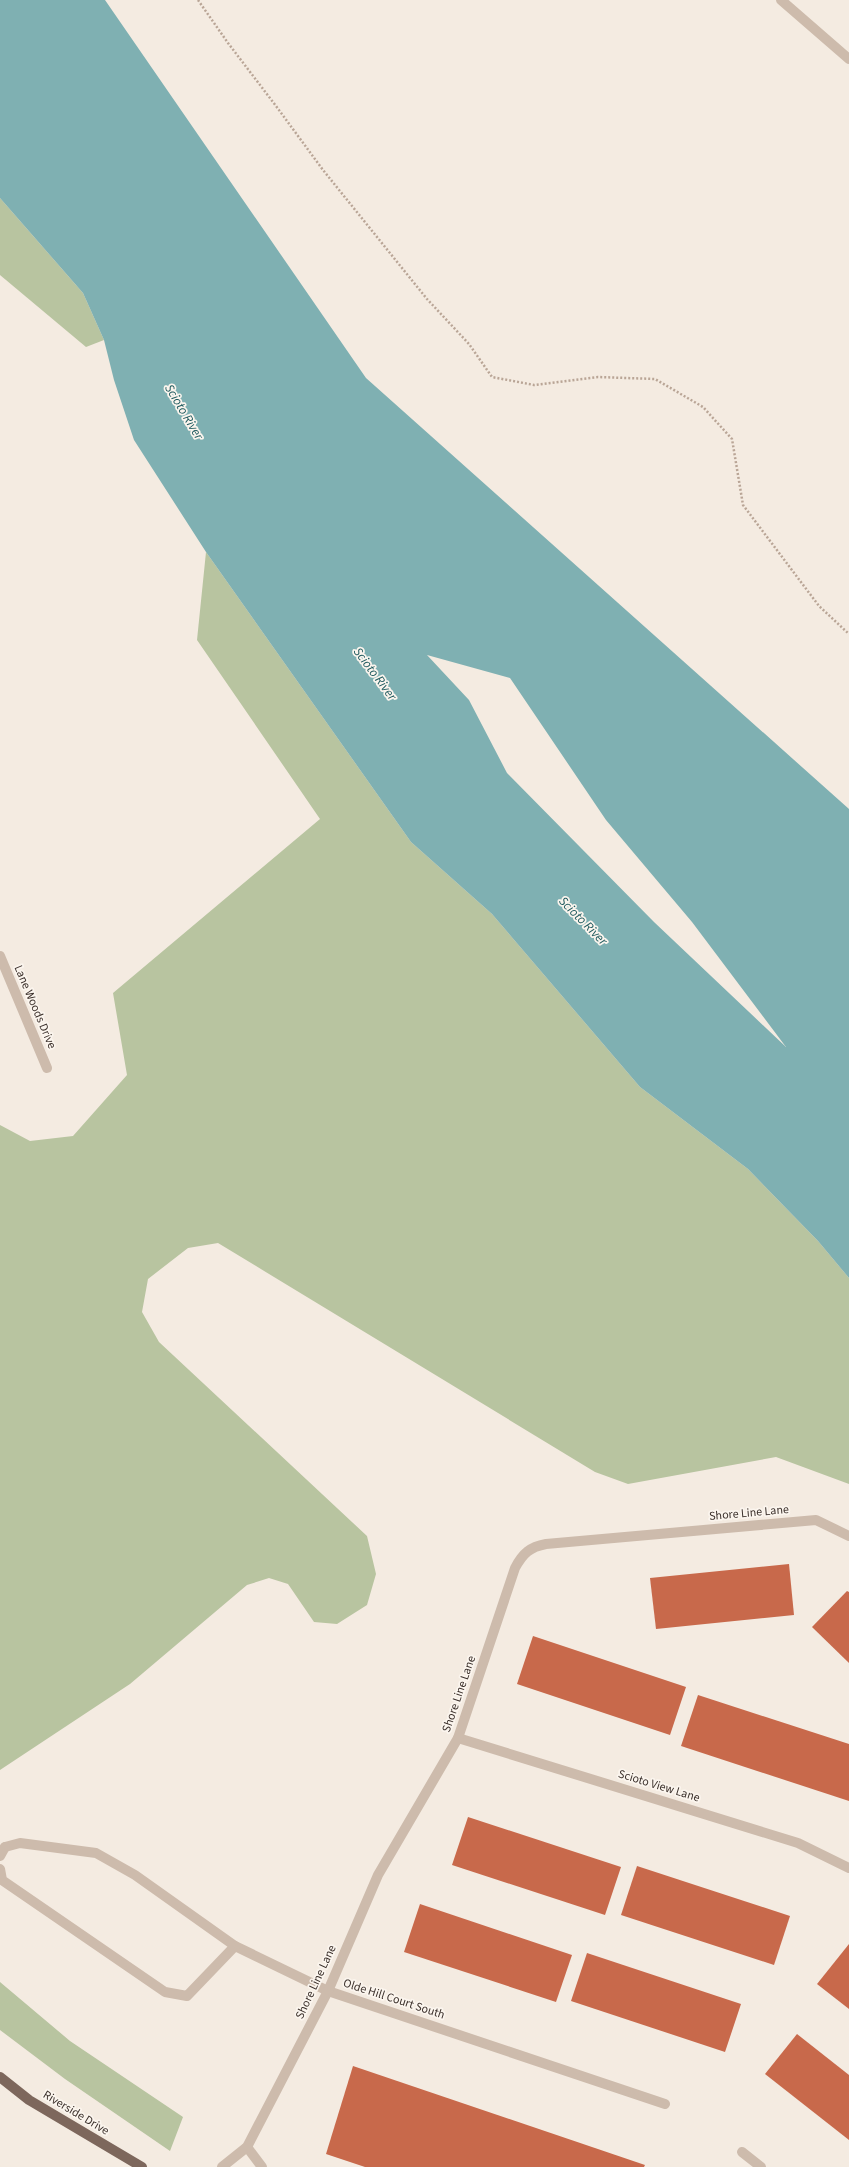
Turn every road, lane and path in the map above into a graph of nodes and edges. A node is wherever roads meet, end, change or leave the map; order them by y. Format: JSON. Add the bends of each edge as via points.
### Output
{"nodes":[{"id":1,"x":198,"y":0,"type":"edge"},
{"id":2,"x":781,"y":0,"type":"edge"},
{"id":3,"x":849,"y":60,"type":"edge"},
{"id":4,"x":849,"y":634,"type":"edge"},
{"id":5,"x":0,"y":956,"type":"edge"},
{"id":6,"x":47,"y":1068,"type":"dead end"},
{"id":7,"x":849,"y":1536,"type":"edge"},
{"id":8,"x":458,"y":1738,"type":"junction"},
{"id":9,"x":2,"y":1849,"type":"edge"},
{"id":10,"x":849,"y":1868,"type":"edge"},
{"id":11,"x":0,"y":1869,"type":"edge"},
{"id":12,"x":235,"y":1946,"type":"junction"},
{"id":13,"x":328,"y":1990,"type":"junction"},
{"id":14,"x":0,"y":2077,"type":"edge"},
{"id":15,"x":664,"y":2104,"type":"dead end"},
{"id":16,"x":247,"y":2147,"type":"junction"},
{"id":17,"x":742,"y":2152,"type":"dead end"},
{"id":18,"x":142,"y":2167,"type":"edge"},
{"id":19,"x":222,"y":2167,"type":"edge"},
{"id":20,"x":262,"y":2167,"type":"edge"},
{"id":21,"x":761,"y":2167,"type":"edge"}],
"edges":[{"from":1,"to":4,"type":"path","via":[[323,170],[427,300],[469,344],[492,377],[534,385],[598,377],[655,379],[703,407],[732,439],[743,506],[819,606]]},
{"from":2,"to":3,"type":"street"},
{"from":5,"to":6,"type":"street","name":"Lane Woods Drive"},
{"from":7,"to":8,"type":"street","name":"Shore Line Lane","via":[[816,1520],[601,1538],[533,1547],[522,1555],[515,1568]]},
{"from":8,"to":10,"type":"street","name":"Scioto View Lane","via":[[798,1843]]},
{"from":8,"to":13,"type":"street","name":"Shore Line Lane","via":[[378,1875]]},
{"from":9,"to":12,"type":"street","name":"Olde Hill Court South","via":[[20,1843],[96,1853],[135,1875]]},
{"from":11,"to":12,"type":"street","via":[[2,1880],[165,1992],[187,1996]]},
{"from":12,"to":13,"type":"street","name":"Olde Hill Court South"},
{"from":13,"to":15,"type":"street","name":"Olde Hill Court South"},
{"from":13,"to":16,"type":"street","name":"Shore Line Lane"},
{"from":14,"to":18,"type":"main road","name":"Riverside Drive","via":[[29,2100]]},
{"from":16,"to":19,"type":"street","name":"Shore Line Lane"},
{"from":16,"to":20,"type":"street"},
{"from":17,"to":21,"type":"street"}]}
